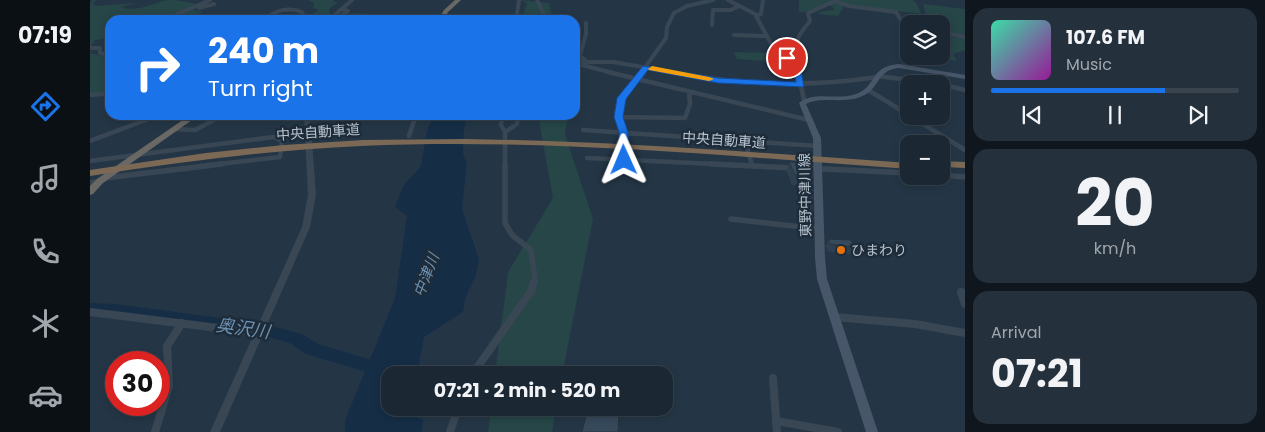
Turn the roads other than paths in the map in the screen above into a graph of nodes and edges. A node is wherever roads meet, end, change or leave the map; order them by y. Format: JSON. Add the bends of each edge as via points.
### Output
{"nodes":[{"id":1,"x":210,"y":0,"type":"edge"},
{"id":2,"x":352,"y":0,"type":"edge"},
{"id":3,"x":458,"y":0,"type":"edge"},
{"id":4,"x":537,"y":0,"type":"edge"},
{"id":5,"x":713,"y":0,"type":"edge"},
{"id":6,"x":728,"y":0,"type":"edge"},
{"id":7,"x":763,"y":0,"type":"edge"},
{"id":8,"x":519,"y":2,"type":"dead end"},
{"id":9,"x":214,"y":4,"type":"dead end"},
{"id":10,"x":739,"y":6,"type":"junction"},
{"id":11,"x":191,"y":9,"type":"junction"},
{"id":12,"x":342,"y":9,"type":"junction"},
{"id":13,"x":176,"y":15,"type":"edge"},
{"id":14,"x":271,"y":15,"type":"edge"},
{"id":15,"x":304,"y":15,"type":"edge"},
{"id":16,"x":335,"y":15,"type":"edge"},
{"id":17,"x":343,"y":15,"type":"edge"},
{"id":18,"x":444,"y":15,"type":"edge"},
{"id":19,"x":517,"y":15,"type":"edge"},
{"id":20,"x":544,"y":15,"type":"edge"},
{"id":21,"x":756,"y":16,"type":"junction"},
{"id":22,"x":900,"y":18,"type":"edge"},
{"id":23,"x":586,"y":23,"type":"dead end"},
{"id":24,"x":712,"y":25,"type":"dead end"},
{"id":25,"x":950,"y":34,"type":"edge"},
{"id":26,"x":734,"y":35,"type":"dead end"},
{"id":27,"x":766,"y":36,"type":"junction"},
{"id":28,"x":965,"y":38,"type":"edge"},
{"id":29,"x":90,"y":48,"type":"edge"},
{"id":30,"x":580,"y":52,"type":"edge"},
{"id":31,"x":105,"y":54,"type":"edge"},
{"id":32,"x":580,"y":56,"type":"edge"},
{"id":33,"x":580,"y":60,"type":"edge"},
{"id":34,"x":792,"y":60,"type":"junction"},
{"id":35,"x":586,"y":61,"type":"junction"},
{"id":36,"x":580,"y":62,"type":"edge"},
{"id":37,"x":646,"y":68,"type":"junction"},
{"id":38,"x":878,"y":76,"type":"junction"},
{"id":39,"x":965,"y":77,"type":"edge"},
{"id":40,"x":637,"y":78,"type":"junction"},
{"id":41,"x":900,"y":79,"type":"edge"},
{"id":42,"x":801,"y":85,"type":"junction"},
{"id":43,"x":950,"y":86,"type":"edge"},
{"id":44,"x":868,"y":90,"type":"junction"},
{"id":45,"x":965,"y":90,"type":"edge"},
{"id":46,"x":689,"y":92,"type":"junction"},
{"id":47,"x":105,"y":94,"type":"edge"},
{"id":48,"x":90,"y":95,"type":"edge"},
{"id":49,"x":804,"y":100,"type":"junction"},
{"id":50,"x":900,"y":110,"type":"edge"},
{"id":51,"x":619,"y":117,"type":"junction"},
{"id":52,"x":146,"y":120,"type":"edge"},
{"id":53,"x":188,"y":120,"type":"edge"},
{"id":54,"x":214,"y":120,"type":"edge"},
{"id":55,"x":307,"y":120,"type":"edge"},
{"id":56,"x":414,"y":120,"type":"edge"},
{"id":57,"x":502,"y":120,"type":"edge"},
{"id":58,"x":518,"y":120,"type":"edge"},
{"id":59,"x":809,"y":120,"type":"junction"},
{"id":60,"x":925,"y":125,"type":"edge"},
{"id":61,"x":175,"y":129,"type":"junction"},
{"id":62,"x":583,"y":130,"type":"dead end"},
{"id":63,"x":505,"y":132,"type":"junction"},
{"id":64,"x":623,"y":132,"type":"junction"},
{"id":65,"x":408,"y":136,"type":"dead end"},
{"id":66,"x":90,"y":141,"type":"edge"},
{"id":67,"x":529,"y":141,"type":"junction"},
{"id":68,"x":745,"y":142,"type":"junction"},
{"id":69,"x":818,"y":147,"type":"junction"},
{"id":70,"x":965,"y":150,"type":"edge"},
{"id":71,"x":587,"y":158,"type":"dead end"},
{"id":72,"x":140,"y":160,"type":"junction"},
{"id":73,"x":624,"y":160,"type":"junction"},
{"id":74,"x":900,"y":160,"type":"edge"},
{"id":75,"x":90,"y":161,"type":"edge"},
{"id":76,"x":950,"y":164,"type":"edge"},
{"id":77,"x":752,"y":165,"type":"junction"},
{"id":78,"x":900,"y":165,"type":"edge"},
{"id":79,"x":965,"y":165,"type":"edge"},
{"id":80,"x":90,"y":168,"type":"edge"},
{"id":81,"x":819,"y":168,"type":"junction"},
{"id":82,"x":950,"y":169,"type":"edge"},
{"id":83,"x":965,"y":170,"type":"edge"},
{"id":84,"x":900,"y":172,"type":"edge"},
{"id":85,"x":90,"y":173,"type":"edge"},
{"id":86,"x":105,"y":174,"type":"junction"},
{"id":87,"x":950,"y":176,"type":"edge"},
{"id":88,"x":965,"y":177,"type":"edge"},
{"id":89,"x":90,"y":183,"type":"edge"},
{"id":90,"x":90,"y":192,"type":"edge"},
{"id":91,"x":731,"y":219,"type":"dead end"},
{"id":92,"x":819,"y":229,"type":"junction"},
{"id":93,"x":965,"y":293,"type":"edge"},
{"id":94,"x":965,"y":304,"type":"edge"},
{"id":95,"x":90,"y":312,"type":"edge"},
{"id":96,"x":835,"y":317,"type":"junction"},
{"id":97,"x":182,"y":323,"type":"junction"},
{"id":98,"x":259,"y":333,"type":"junction"},
{"id":99,"x":965,"y":333,"type":"edge"},
{"id":100,"x":479,"y":366,"type":"edge"},
{"id":101,"x":773,"y":378,"type":"dead end"},
{"id":102,"x":455,"y":416,"type":"edge"},
{"id":103,"x":776,"y":421,"type":"junction"},
{"id":104,"x":155,"y":432,"type":"edge"},
{"id":105,"x":215,"y":432,"type":"edge"},
{"id":106,"x":450,"y":432,"type":"edge"},
{"id":107,"x":777,"y":432,"type":"edge"},
{"id":108,"x":838,"y":432,"type":"edge"},
{"id":109,"x":872,"y":432,"type":"edge"}],
"edges":[{"from":1,"to":11,"type":"street"},
{"from":2,"to":12,"type":"street"},
{"from":3,"to":18,"type":"highway"},
{"from":4,"to":20,"type":"street"},
{"from":5,"to":37,"type":"street","via":[[680,8],[671,18],[666,38]]},
{"from":6,"to":10,"type":"street"},
{"from":7,"to":21,"type":"street","via":[[761,14]]},
{"from":8,"to":19,"type":"street"},
{"from":9,"to":11,"type":"street"},
{"from":10,"to":21,"type":"street"},
{"from":10,"to":24,"type":"street","via":[[731,10],[713,10]]},
{"from":11,"to":13,"type":"street"},
{"from":12,"to":16,"type":"street"},
{"from":12,"to":17,"type":"street","via":[[348,12]]},
{"from":14,"to":15,"type":"street","via":[[294,9]]},
{"from":21,"to":27,"type":"street"},
{"from":22,"to":34,"type":"street","via":[[896,12],[835,1],[808,14],[810,21],[797,37],[797,60]]},
{"from":23,"to":30,"type":"street"},
{"from":25,"to":28,"type":"street"},
{"from":26,"to":27,"type":"street"},
{"from":27,"to":34,"type":"street","via":[[776,54]]},
{"from":29,"to":31,"type":"street","via":[[100,48],[100,53]]},
{"from":32,"to":35,"type":"street"},
{"from":33,"to":35,"type":"street"},
{"from":34,"to":42,"type":"street"},
{"from":35,"to":37,"type":"street"},
{"from":36,"to":40,"type":"street","via":[[592,68]]},
{"from":37,"to":40,"type":"street"},
{"from":37,"to":42,"type":"street","via":[[718,81]]},
{"from":38,"to":39,"type":"main road","via":[[884,68],[896,66]]},
{"from":38,"to":41,"type":"street"},
{"from":38,"to":42,"type":"street","via":[[832,85]]},
{"from":38,"to":44,"type":"main road"},
{"from":40,"to":46,"type":"street"},
{"from":40,"to":51,"type":"street","via":[[622,98]]},
{"from":42,"to":49,"type":"street"},
{"from":43,"to":45,"type":"street"},
{"from":44,"to":49,"type":"main road","via":[[853,97]]},
{"from":44,"to":50,"type":"street"},
{"from":46,"to":51,"type":"street","via":[[686,118]]},
{"from":46,"to":59,"type":"street"},
{"from":47,"to":48,"type":"street"},
{"from":49,"to":59,"type":"main road","name":"東野中津川線","via":[[802,103]]},
{"from":51,"to":64,"type":"street"},
{"from":52,"to":66,"type":"street"},
{"from":53,"to":61,"type":"highway"},
{"from":54,"to":61,"type":"street","via":[[201,129]]},
{"from":55,"to":98,"type":"street","via":[[312,207]]},
{"from":56,"to":65,"type":"street"},
{"from":57,"to":63,"type":"street"},
{"from":58,"to":63,"type":"street","via":[[518,124]]},
{"from":59,"to":69,"type":"main road","name":"東野中津川線"},
{"from":60,"to":70,"type":"street"},
{"from":61,"to":72,"type":"highway"},
{"from":62,"to":64,"type":"street"},
{"from":63,"to":100,"type":"street","via":[[505,223],[512,235],[531,250],[535,278],[531,291],[508,327]]},
{"from":64,"to":68,"type":"street"},
{"from":64,"to":73,"type":"street"},
{"from":67,"to":72,"type":"highway","name":"中央自動車道","via":[[278,147]]},
{"from":67,"to":74,"type":"highway","name":"中央自動車道","via":[[705,147]]},
{"from":67,"to":78,"type":"highway","name":"中央自動車道"},
{"from":68,"to":69,"type":"street"},
{"from":68,"to":77,"type":"street"},
{"from":69,"to":81,"type":"main road","name":"東野中津川線"},
{"from":71,"to":73,"type":"street"},
{"from":72,"to":75,"type":"street"},
{"from":72,"to":86,"type":"highway","name":"中央自動車道"},
{"from":72,"to":86,"type":"street","via":[[274,137],[282,141],[280,157]]},
{"from":73,"to":77,"type":"street"},
{"from":76,"to":79,"type":"highway"},
{"from":77,"to":81,"type":"street"},
{"from":80,"to":86,"type":"highway","name":"中央自動車道"},
{"from":81,"to":84,"type":"street"},
{"from":81,"to":92,"type":"main road","name":"東野中津川線"},
{"from":82,"to":83,"type":"highway"},
{"from":85,"to":86,"type":"highway","name":"中央自動車道"},
{"from":86,"to":89,"type":"street"},
{"from":86,"to":90,"type":"highway"},
{"from":87,"to":88,"type":"street"},
{"from":91,"to":92,"type":"street"},
{"from":92,"to":96,"type":"main road","name":"東野中津川線","via":[[822,279]]},
{"from":93,"to":94,"type":"street","via":[[961,292]]},
{"from":95,"to":97,"type":"street"},
{"from":96,"to":99,"type":"street","via":[[915,324]]},
{"from":96,"to":109,"type":"main road","name":"東野中津川線"},
{"from":97,"to":98,"type":"street"},
{"from":97,"to":104,"type":"street","via":[[166,350],[170,368],[168,390],[157,417]]},
{"from":98,"to":105,"type":"street"},
{"from":101,"to":103,"type":"street"},
{"from":102,"to":106,"type":"street"},
{"from":103,"to":107,"type":"street"},
{"from":103,"to":108,"type":"street"}]}
